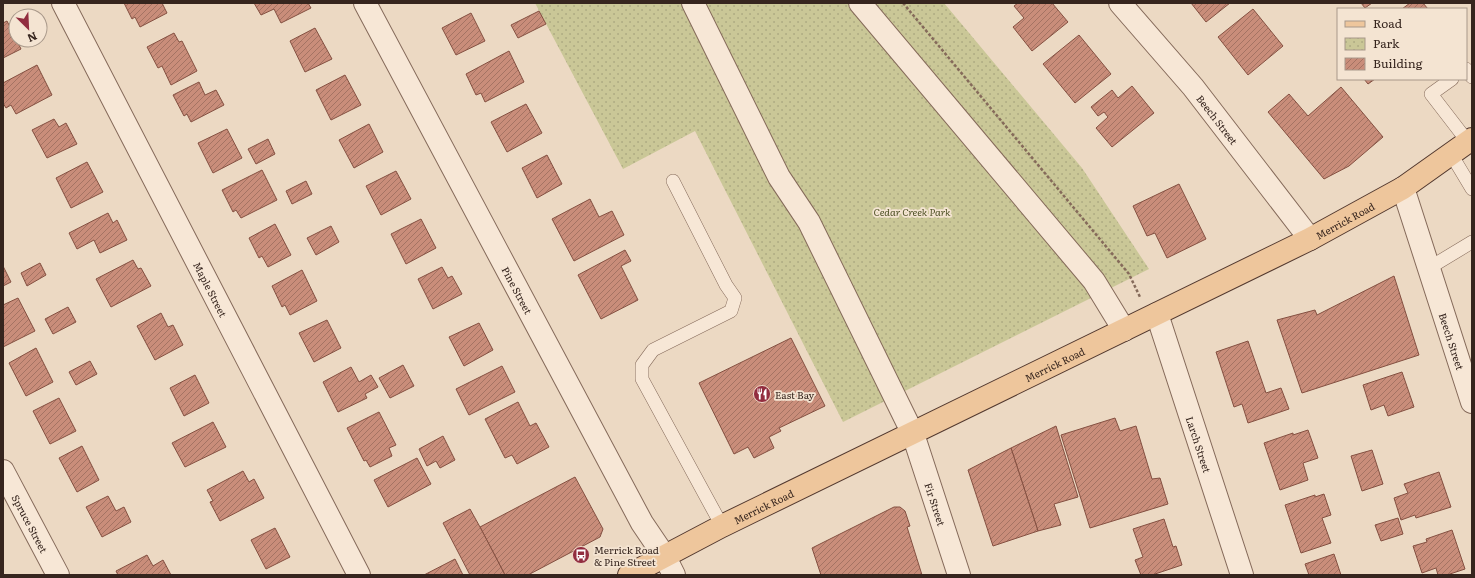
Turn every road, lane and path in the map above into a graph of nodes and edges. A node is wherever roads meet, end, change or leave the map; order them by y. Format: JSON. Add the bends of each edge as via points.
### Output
{"nodes":[{"id":1,"x":63,"y":3,"type":"edge"},
{"id":2,"x":366,"y":3,"type":"edge"},
{"id":3,"x":693,"y":3,"type":"edge"},
{"id":4,"x":860,"y":3,"type":"edge"},
{"id":5,"x":903,"y":3,"type":"edge"},
{"id":6,"x":1120,"y":3,"type":"edge"},
{"id":7,"x":1451,"y":80,"type":"edge"},
{"id":8,"x":1464,"y":145,"type":"edge"},
{"id":9,"x":673,"y":181,"type":"dead end"},
{"id":10,"x":1403,"y":188,"type":"junction"},
{"id":11,"x":1472,"y":189,"type":"edge"},
{"id":12,"x":1310,"y":239,"type":"junction"},
{"id":13,"x":1472,"y":242,"type":"edge"},
{"id":14,"x":1429,"y":268,"type":"junction"},
{"id":15,"x":1153,"y":315,"type":"junction"},
{"id":16,"x":1124,"y":330,"type":"junction"},
{"id":17,"x":1472,"y":402,"type":"edge"},
{"id":18,"x":912,"y":434,"type":"junction"},
{"id":19,"x":3,"y":470,"type":"edge"},
{"id":20,"x":722,"y":526,"type":"junction"},
{"id":21,"x":669,"y":566,"type":"edge"},
{"id":22,"x":58,"y":575,"type":"edge"},
{"id":23,"x":359,"y":575,"type":"edge"},
{"id":24,"x":629,"y":575,"type":"edge"},
{"id":25,"x":959,"y":575,"type":"edge"},
{"id":26,"x":1242,"y":575,"type":"edge"}],
"edges":[{"from":1,"to":23,"type":"street","name":"Maple Street"},
{"from":2,"to":21,"type":"street","name":"Pine Street","via":[[642,523]]},
{"from":3,"to":18,"type":"street","name":"Fir Street","via":[[779,177],[812,229]]},
{"from":4,"to":16,"type":"street","via":[[1094,281]]},
{"from":5,"to":15,"type":"path","via":[[1129,274]]},
{"from":6,"to":12,"type":"street","name":"Beech Street","via":[[1193,88]]},
{"from":7,"to":8,"type":"lane","via":[[1430,94]]},
{"from":8,"to":10,"type":"main road","name":"Merrick Road"},
{"from":8,"to":11,"type":"lane"},
{"from":9,"to":20,"type":"lane","via":[[735,298],[731,311],[653,350],[642,365],[642,379]]},
{"from":10,"to":12,"type":"main road","name":"Merrick Road"},
{"from":10,"to":14,"type":"street","name":"Beech Street"},
{"from":12,"to":15,"type":"main road","name":"Merrick Road"},
{"from":13,"to":14,"type":"lane"},
{"from":14,"to":17,"type":"street","name":"Beech Street"},
{"from":15,"to":16,"type":"main road","name":"Merrick Road"},
{"from":15,"to":26,"type":"street","name":"Larch Street"},
{"from":16,"to":18,"type":"main road","name":"Merrick Road"},
{"from":18,"to":20,"type":"main road","name":"Merrick Road"},
{"from":18,"to":25,"type":"street","name":"Fir Street"},
{"from":19,"to":22,"type":"street","name":"Spruce Street"},
{"from":20,"to":21,"type":"main road","name":"Merrick Road"},
{"from":21,"to":24,"type":"main road","name":"Merrick Road"}]}
